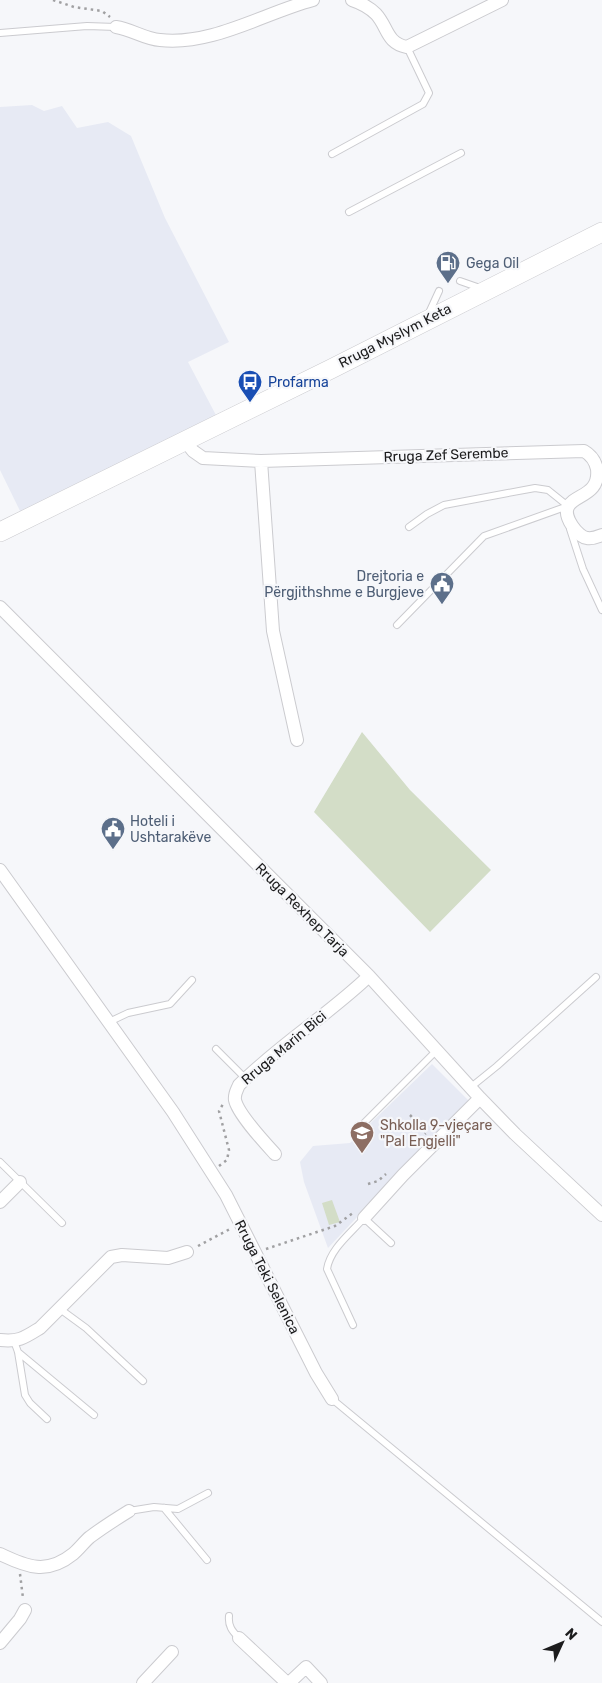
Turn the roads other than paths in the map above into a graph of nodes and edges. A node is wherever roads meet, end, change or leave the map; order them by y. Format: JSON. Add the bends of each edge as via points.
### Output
{"nodes":[{"id":1,"x":313,"y":0,"type":"edge"},
{"id":2,"x":352,"y":0,"type":"edge"},
{"id":3,"x":502,"y":0,"type":"edge"},
{"id":4,"x":116,"y":27,"type":"joint"},
{"id":5,"x":0,"y":34,"type":"edge"},
{"id":6,"x":407,"y":47,"type":"junction"},
{"id":7,"x":461,"y":153,"type":"dead end"},
{"id":8,"x":332,"y":154,"type":"dead end"},
{"id":9,"x":349,"y":212,"type":"dead end"},
{"id":10,"x":602,"y":232,"type":"edge"},
{"id":11,"x":460,"y":281,"type":"dead end"},
{"id":12,"x":439,"y":291,"type":"dead end"},
{"id":13,"x":486,"y":291,"type":"junction"},
{"id":14,"x":426,"y":321,"type":"junction"},
{"id":15,"x":185,"y":441,"type":"junction"},
{"id":16,"x":261,"y":461,"type":"junction"},
{"id":17,"x":568,"y":512,"type":"junction"},
{"id":18,"x":409,"y":527,"type":"dead end"},
{"id":19,"x":0,"y":532,"type":"edge"},
{"id":20,"x":602,"y":535,"type":"edge"},
{"id":21,"x":0,"y":607,"type":"edge"},
{"id":22,"x":602,"y":610,"type":"edge"},
{"id":23,"x":397,"y":625,"type":"dead end"},
{"id":24,"x":297,"y":740,"type":"dead end"},
{"id":25,"x":0,"y":870,"type":"edge"},
{"id":26,"x":369,"y":976,"type":"junction"},
{"id":27,"x":596,"y":977,"type":"dead end"},
{"id":28,"x":192,"y":980,"type":"dead end"},
{"id":29,"x":109,"y":1022,"type":"junction"},
{"id":30,"x":216,"y":1049,"type":"dead end"},
{"id":31,"x":437,"y":1050,"type":"junction"},
{"id":32,"x":245,"y":1078,"type":"junction"},
{"id":33,"x":471,"y":1087,"type":"junction"},
{"id":34,"x":480,"y":1098,"type":"junction"},
{"id":35,"x":356,"y":1131,"type":"dead end"},
{"id":36,"x":274,"y":1154,"type":"dead end"},
{"id":37,"x":0,"y":1162,"type":"edge"},
{"id":38,"x":20,"y":1182,"type":"junction"},
{"id":39,"x":0,"y":1202,"type":"edge"},
{"id":40,"x":602,"y":1215,"type":"edge"},
{"id":41,"x":364,"y":1218,"type":"junction"},
{"id":42,"x":62,"y":1223,"type":"dead end"},
{"id":43,"x":391,"y":1243,"type":"dead end"},
{"id":44,"x":187,"y":1252,"type":"road end"},
{"id":45,"x":60,"y":1308,"type":"junction"},
{"id":46,"x":353,"y":1325,"type":"dead end"},
{"id":47,"x":0,"y":1340,"type":"edge"},
{"id":48,"x":16,"y":1347,"type":"junction"},
{"id":49,"x":143,"y":1382,"type":"dead end"},
{"id":50,"x":332,"y":1399,"type":"joint"},
{"id":51,"x":94,"y":1415,"type":"dead end"},
{"id":52,"x":47,"y":1419,"type":"dead end"},
{"id":53,"x":208,"y":1493,"type":"dead end"},
{"id":54,"x":164,"y":1508,"type":"junction"},
{"id":55,"x":129,"y":1511,"type":"joint"},
{"id":56,"x":0,"y":1554,"type":"edge"},
{"id":57,"x":207,"y":1560,"type":"dead end"},
{"id":58,"x":26,"y":1610,"type":"road end"},
{"id":59,"x":229,"y":1616,"type":"dead end"},
{"id":60,"x":602,"y":1622,"type":"edge"},
{"id":61,"x":240,"y":1638,"type":"joint"},
{"id":62,"x":0,"y":1643,"type":"edge"},
{"id":63,"x":172,"y":1652,"type":"dead end"},
{"id":64,"x":143,"y":1683,"type":"edge"},
{"id":65,"x":288,"y":1683,"type":"edge"},
{"id":66,"x":321,"y":1683,"type":"edge"}],
"edges":[{"from":1,"to":4,"type":"street","via":[[191,40],[160,40]]},
{"from":2,"to":6,"type":"street","via":[[370,8],[390,39]]},
{"from":3,"to":6,"type":"street"},
{"from":4,"to":5,"type":"lane","via":[[88,26]]},
{"from":6,"to":8,"type":"lane","via":[[430,93],[423,104]]},
{"from":7,"to":9,"type":"lane"},
{"from":10,"to":13,"type":"main road","name":"Rruga Myslym Keta"},
{"from":11,"to":13,"type":"lane"},
{"from":12,"to":14,"type":"lane"},
{"from":13,"to":14,"type":"main road","name":"Rruga Myslym Keta"},
{"from":14,"to":15,"type":"main road","name":"Rruga Myslym Keta"},
{"from":15,"to":16,"type":"street","name":"Rruga Zef Serembe","via":[[203,458]]},
{"from":15,"to":19,"type":"main road","name":"Rruga Myslym Keta"},
{"from":16,"to":17,"type":"street","name":"Rruga Zef Serembe","via":[[584,451],[594,460],[596,482]]},
{"from":16,"to":24,"type":"street","via":[[273,631]]},
{"from":17,"to":18,"type":"lane","via":[[548,490],[535,488],[444,505]]},
{"from":17,"to":20,"type":"street","via":[[584,538]]},
{"from":17,"to":22,"type":"lane","via":[[583,569]]},
{"from":17,"to":23,"type":"lane","via":[[484,536]]},
{"from":21,"to":26,"type":"street","name":"Rruga Rexhep Tarja"},
{"from":25,"to":29,"type":"street","name":"Rruga Teki Selenica"},
{"from":26,"to":31,"type":"street","name":"Rruga Rexhep Tarja"},
{"from":26,"to":32,"type":"street","name":"Rruga Marin Bici"},
{"from":27,"to":33,"type":"lane"},
{"from":28,"to":29,"type":"lane","via":[[170,1004],[128,1013]]},
{"from":29,"to":50,"type":"street","name":"Rruga Teki Selenica","via":[[212,1171]]},
{"from":30,"to":32,"type":"lane"},
{"from":31,"to":33,"type":"street","name":"Rruga Rexhep Tarja"},
{"from":31,"to":35,"type":"lane"},
{"from":32,"to":36,"type":"street","name":"Rruga Marin Bici","via":[[235,1094],[235,1101]]},
{"from":33,"to":34,"type":"street","name":"Rruga Rexhep Tarja"},
{"from":34,"to":40,"type":"street","name":"Rruga Rexhep Tarja"},
{"from":34,"to":41,"type":"street"},
{"from":37,"to":38,"type":"lane"},
{"from":38,"to":39,"type":"street"},
{"from":38,"to":42,"type":"lane"},
{"from":41,"to":43,"type":"lane"},
{"from":41,"to":46,"type":"lane","via":[[335,1251],[327,1268]]},
{"from":44,"to":45,"type":"street","via":[[168,1258],[111,1257]]},
{"from":45,"to":48,"type":"street"},
{"from":45,"to":49,"type":"lane"},
{"from":47,"to":48,"type":"street"},
{"from":48,"to":51,"type":"lane"},
{"from":48,"to":52,"type":"lane","via":[[25,1395]]},
{"from":50,"to":60,"type":"lane","name":"Rruga Teki Selenica"},
{"from":53,"to":54,"type":"lane","via":[[178,1509]]},
{"from":54,"to":55,"type":"lane","via":[[154,1506]]},
{"from":54,"to":57,"type":"lane"},
{"from":55,"to":56,"type":"street","via":[[56,1564],[40,1567],[22,1565]]},
{"from":58,"to":62,"type":"street"},
{"from":59,"to":61,"type":"lane","via":[[230,1629]]},
{"from":61,"to":65,"type":"street"},
{"from":63,"to":64,"type":"street"},
{"from":65,"to":66,"type":"street","via":[[306,1667]]}]}
